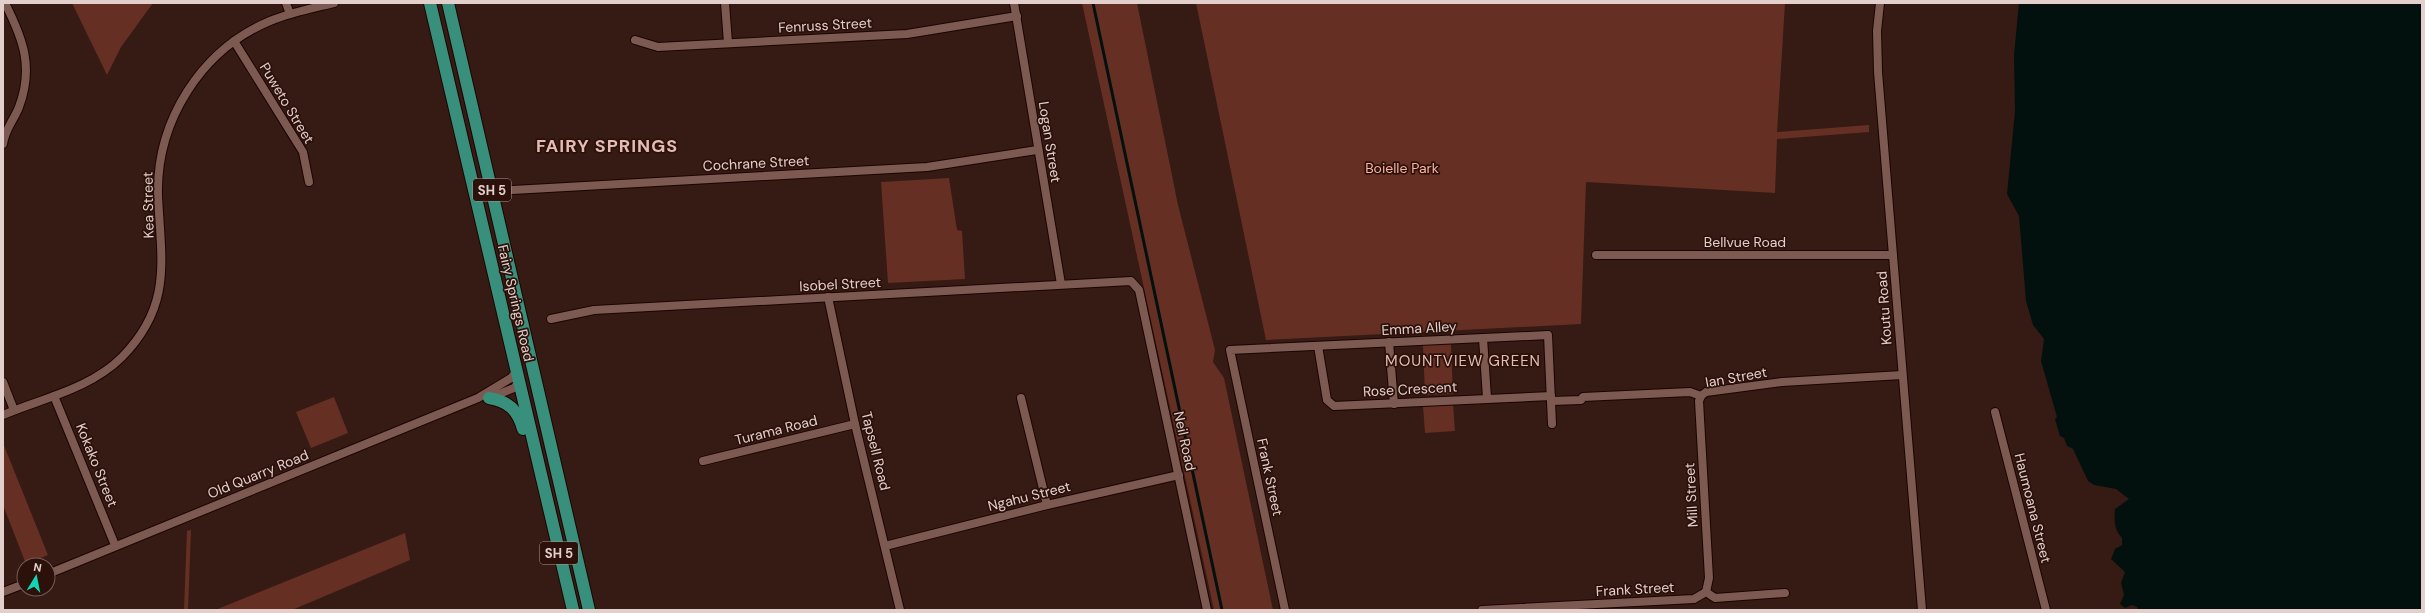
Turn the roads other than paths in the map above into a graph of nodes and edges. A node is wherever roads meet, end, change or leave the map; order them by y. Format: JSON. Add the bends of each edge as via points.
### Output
{"nodes":[{"id":1,"x":5,"y":3,"type":"edge"},
{"id":2,"x":286,"y":3,"type":"edge"},
{"id":3,"x":334,"y":3,"type":"edge"},
{"id":4,"x":430,"y":3,"type":"edge"},
{"id":5,"x":448,"y":3,"type":"edge"},
{"id":6,"x":725,"y":3,"type":"edge"},
{"id":7,"x":1014,"y":3,"type":"edge"},
{"id":8,"x":1880,"y":3,"type":"edge"},
{"id":9,"x":290,"y":14,"type":"junction"},
{"id":10,"x":1017,"y":16,"type":"junction"},
{"id":11,"x":635,"y":40,"type":"dead end"},
{"id":12,"x":234,"y":41,"type":"junction"},
{"id":13,"x":728,"y":43,"type":"junction"},
{"id":14,"x":3,"y":144,"type":"edge"},
{"id":15,"x":1037,"y":150,"type":"junction"},
{"id":16,"x":309,"y":182,"type":"dead end"},
{"id":17,"x":492,"y":190,"type":"junction"},
{"id":18,"x":475,"y":192,"type":"junction"},
{"id":19,"x":1596,"y":254,"type":"dead end"},
{"id":20,"x":1893,"y":255,"type":"junction"},
{"id":21,"x":1131,"y":281,"type":"joint"},
{"id":22,"x":1061,"y":284,"type":"junction"},
{"id":23,"x":828,"y":298,"type":"junction"},
{"id":24,"x":519,"y":312,"type":"junction"},
{"id":25,"x":551,"y":319,"type":"dead end"},
{"id":26,"x":1483,"y":338,"type":"junction"},
{"id":27,"x":1390,"y":342,"type":"junction"},
{"id":28,"x":1318,"y":346,"type":"junction"},
{"id":29,"x":1230,"y":350,"type":"joint"},
{"id":30,"x":1902,"y":375,"type":"junction"},
{"id":31,"x":516,"y":377,"type":"junction"},
{"id":32,"x":3,"y":382,"type":"edge"},
{"id":33,"x":54,"y":396,"type":"junction"},
{"id":34,"x":1701,"y":396,"type":"junction"},
{"id":35,"x":484,"y":398,"type":"junction"},
{"id":36,"x":1021,"y":398,"type":"dead end"},
{"id":37,"x":1487,"y":398,"type":"junction"},
{"id":38,"x":1551,"y":398,"type":"junction"},
{"id":39,"x":1394,"y":404,"type":"junction"},
{"id":40,"x":14,"y":410,"type":"junction"},
{"id":41,"x":1995,"y":412,"type":"dead end"},
{"id":42,"x":3,"y":415,"type":"edge"},
{"id":43,"x":855,"y":424,"type":"junction"},
{"id":44,"x":1552,"y":424,"type":"dead end"},
{"id":45,"x":703,"y":461,"type":"dead end"},
{"id":46,"x":557,"y":471,"type":"junction"},
{"id":47,"x":1178,"y":475,"type":"junction"},
{"id":48,"x":546,"y":496,"type":"junction"},
{"id":49,"x":1047,"y":505,"type":"junction"},
{"id":50,"x":567,"y":519,"type":"junction"},
{"id":51,"x":115,"y":545,"type":"junction"},
{"id":52,"x":885,"y":546,"type":"junction"},
{"id":53,"x":56,"y":571,"type":"edge"},
{"id":54,"x":564,"y":575,"type":"junction"},
{"id":55,"x":16,"y":587,"type":"edge"},
{"id":56,"x":3,"y":592,"type":"edge"},
{"id":57,"x":1706,"y":592,"type":"junction"},
{"id":58,"x":1785,"y":593,"type":"dead end"},
{"id":59,"x":1573,"y":608,"type":"edge"},
{"id":60,"x":572,"y":610,"type":"edge"},
{"id":61,"x":589,"y":610,"type":"edge"},
{"id":62,"x":900,"y":610,"type":"edge"},
{"id":63,"x":1207,"y":610,"type":"edge"},
{"id":64,"x":1284,"y":610,"type":"edge"},
{"id":65,"x":1482,"y":610,"type":"edge"},
{"id":66,"x":1922,"y":610,"type":"edge"},
{"id":67,"x":2046,"y":610,"type":"edge"}],
"edges":[{"from":1,"to":14,"type":"street","via":[[20,32],[27,72],[18,108]]},
{"from":2,"to":9,"type":"street"},
{"from":3,"to":9,"type":"street","name":"Kea Street"},
{"from":4,"to":18,"type":"highway","name":"Fairy Springs Road","number":"SH 5"},
{"from":5,"to":17,"type":"highway","name":"Fairy Springs Road","number":"SH 5"},
{"from":6,"to":13,"type":"street"},
{"from":7,"to":10,"type":"street","name":"Logan Street"},
{"from":8,"to":20,"type":"street","name":"Koutu Road","via":[[1877,31],[1878,72]]},
{"from":9,"to":12,"type":"street","name":"Kea Street","via":[[270,21]]},
{"from":10,"to":13,"type":"street","name":"Fenruss Street","via":[[907,34]]},
{"from":10,"to":15,"type":"street","name":"Logan Street"},
{"from":11,"to":13,"type":"street","name":"Fenruss Street","via":[[658,47]]},
{"from":12,"to":16,"type":"street","name":"Puweto Street","via":[[302,152]]},
{"from":12,"to":33,"type":"street","name":"Kea Street","via":[[208,62],[194,80],[182,99],[166,136],[158,195],[163,263],[160,286],[148,320],[121,358],[90,380]]},
{"from":15,"to":17,"type":"street","name":"Cochrane Street","via":[[927,167]]},
{"from":15,"to":22,"type":"street","name":"Logan Street"},
{"from":17,"to":18,"type":"street","name":"Cochrane Street"},
{"from":17,"to":24,"type":"highway","name":"Fairy Springs Road","number":"SH 5"},
{"from":18,"to":31,"type":"highway","name":"Fairy Springs Road","number":"SH 5"},
{"from":19,"to":20,"type":"street","name":"Bellvue Road"},
{"from":20,"to":30,"type":"street","name":"Koutu Road"},
{"from":21,"to":22,"type":"street","name":"Isobel Street"},
{"from":21,"to":47,"type":"street","name":"Neil Road","via":[[1139,290]]},
{"from":22,"to":23,"type":"street","name":"Isobel Street"},
{"from":23,"to":25,"type":"street","name":"Isobel Street","via":[[594,310]]},
{"from":23,"to":43,"type":"street","name":"Tapsell Road"},
{"from":24,"to":31,"type":"highway","number":"SH 5","via":[[517,331],[524,364]]},
{"from":24,"to":46,"type":"highway","name":"Fairy Springs Road","number":"SH 5"},
{"from":26,"to":27,"type":"street","name":"Emma Alley"},
{"from":26,"to":37,"type":"street"},
{"from":26,"to":38,"type":"street","name":"Emma Alley","via":[[1548,335]]},
{"from":27,"to":28,"type":"street","name":"Emma Alley"},
{"from":27,"to":39,"type":"street"},
{"from":28,"to":29,"type":"street","name":"Emma Alley"},
{"from":28,"to":39,"type":"street","name":"Rose Crescent","via":[[1330,404]]},
{"from":29,"to":64,"type":"street","name":"Frank Street"},
{"from":30,"to":34,"type":"street","name":"Ian Street","via":[[1782,382],[1706,392]]},
{"from":30,"to":66,"type":"street","name":"Koutu Road"},
{"from":31,"to":35,"type":"street","name":"Old Quarry Road","via":[[514,388]]},
{"from":31,"to":46,"type":"highway","number":"SH 5","via":[[532,396],[545,452]]},
{"from":31,"to":48,"type":"highway","name":"Fairy Springs Road","number":"SH 5"},
{"from":32,"to":40,"type":"street"},
{"from":33,"to":40,"type":"street","name":"Kea Street"},
{"from":33,"to":51,"type":"street","name":"Kokako Street"},
{"from":34,"to":38,"type":"street","name":"Ian Street","via":[[1690,392],[1584,397],[1581,400]]},
{"from":34,"to":57,"type":"street","name":"Mill Street","via":[[1699,401],[1709,578]]},
{"from":35,"to":48,"type":"highway","via":[[508,403],[520,418],[533,472]]},
{"from":35,"to":51,"type":"street","name":"Old Quarry Road"},
{"from":36,"to":49,"type":"street"},
{"from":37,"to":38,"type":"street","name":"Rose Crescent"},
{"from":37,"to":39,"type":"street","name":"Rose Crescent"},
{"from":38,"to":44,"type":"street"},
{"from":40,"to":42,"type":"street","name":"Kea Street"},
{"from":41,"to":67,"type":"street","name":"Haumoana Street"},
{"from":43,"to":45,"type":"street","name":"Turama Road"},
{"from":43,"to":52,"type":"street","name":"Tapsell Road"},
{"from":46,"to":50,"type":"highway","name":"Fairy Springs Road","number":"SH 5"},
{"from":47,"to":49,"type":"street","name":"Ngahu Street"},
{"from":47,"to":63,"type":"street","name":"Neil Road"},
{"from":48,"to":54,"type":"highway","name":"Fairy Springs Road","number":"SH 5"},
{"from":49,"to":52,"type":"street","name":"Ngahu Street"},
{"from":50,"to":54,"type":"highway","via":[[562,520],[560,524],[568,561]]},
{"from":50,"to":61,"type":"highway","name":"Fairy Springs Road","number":"SH 5"},
{"from":51,"to":53,"type":"street","name":"Old Quarry Road"},
{"from":52,"to":62,"type":"street","name":"Tapsell Road"},
{"from":54,"to":60,"type":"highway","name":"Fairy Springs Road","number":"SH 5"},
{"from":55,"to":56,"type":"street"},
{"from":57,"to":58,"type":"street","via":[[1715,598]]},
{"from":57,"to":59,"type":"street","name":"Frank Street","via":[[1694,599]]},
{"from":59,"to":65,"type":"street","name":"Frank Street"}]}
